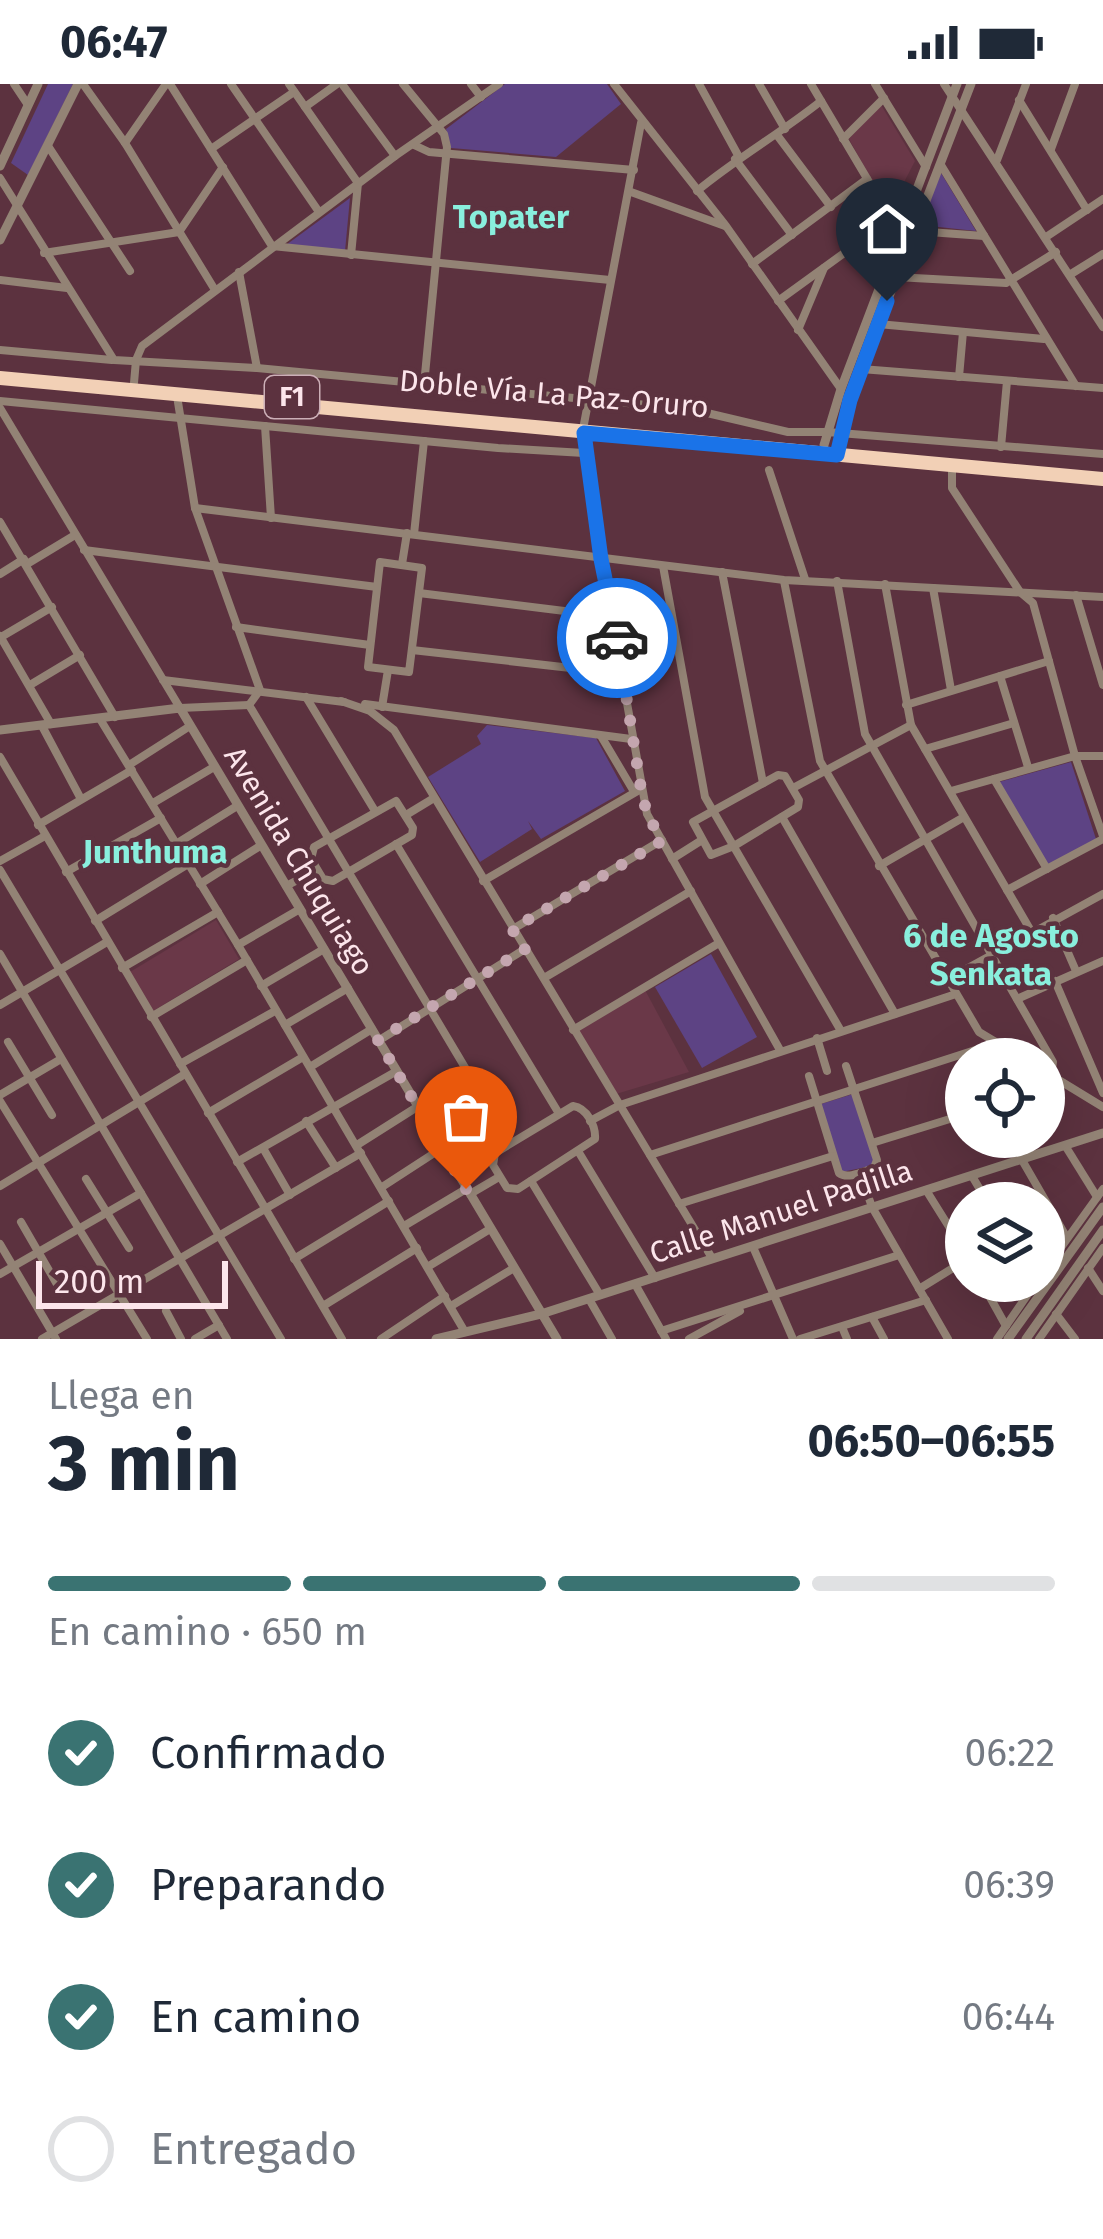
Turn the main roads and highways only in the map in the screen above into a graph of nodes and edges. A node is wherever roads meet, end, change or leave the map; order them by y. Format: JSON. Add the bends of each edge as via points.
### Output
{"nodes":[{"id":1,"x":0,"y":374,"type":"edge"},
{"id":2,"x":584,"y":428,"type":"junction"},
{"id":3,"x":833,"y":442,"type":"junction"},
{"id":4,"x":1103,"y":475,"type":"edge"}],
"edges":[{"from":1,"to":2,"type":"highway","name":"Doble Vía La Paz-Oruro","number":"F1"},
{"from":1,"to":2,"type":"highway","name":"Doble Vía La Paz-Oruro","number":"F1"},
{"from":2,"to":3,"type":"highway","name":"Doble Vía La Paz-Oruro","number":"F1"},
{"from":3,"to":4,"type":"highway","name":"Doble Vía La Paz-Oruro","number":"F1"},
{"from":3,"to":4,"type":"highway","name":"Doble Vía La Paz-Oruro","number":"F1","via":[[952,466]]}]}
